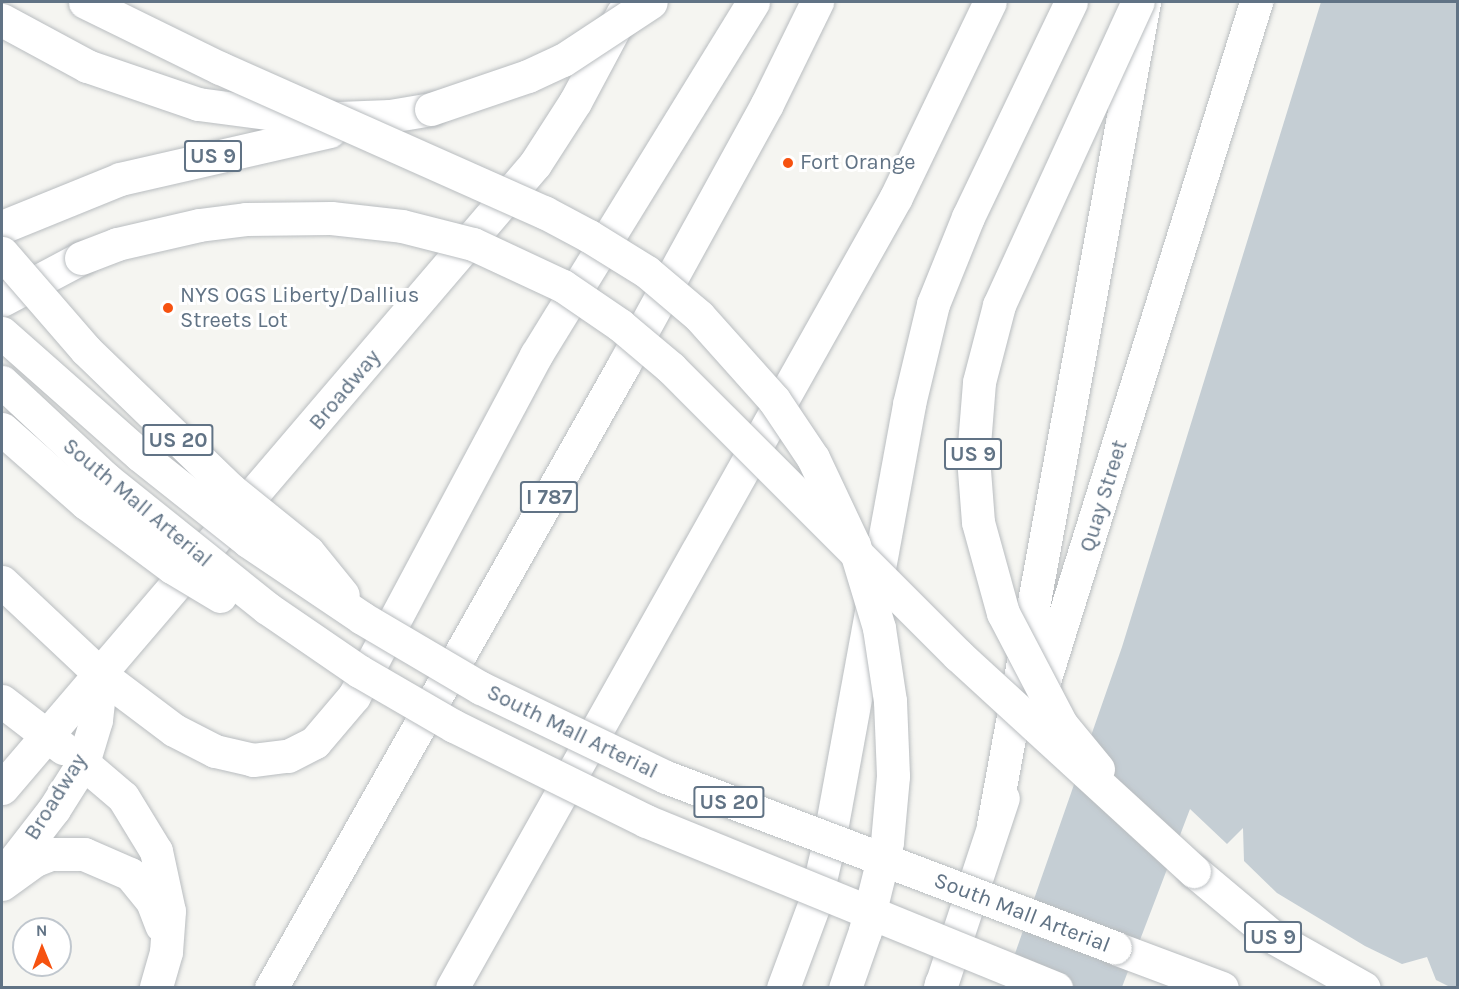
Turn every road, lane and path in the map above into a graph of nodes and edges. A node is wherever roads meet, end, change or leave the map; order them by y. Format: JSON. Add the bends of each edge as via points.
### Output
{"nodes":[{"id":1,"x":85,"y":2,"type":"edge"},
{"id":2,"x":627,"y":2,"type":"edge"},
{"id":3,"x":651,"y":2,"type":"edge"},
{"id":4,"x":753,"y":2,"type":"edge"},
{"id":5,"x":817,"y":2,"type":"edge"},
{"id":6,"x":990,"y":2,"type":"edge"},
{"id":7,"x":1071,"y":2,"type":"edge"},
{"id":8,"x":1138,"y":2,"type":"edge"},
{"id":9,"x":1144,"y":2,"type":"edge"},
{"id":10,"x":1256,"y":2,"type":"edge"},
{"id":11,"x":2,"y":20,"type":"edge"},
{"id":12,"x":432,"y":109,"type":"junction"},
{"id":13,"x":2,"y":226,"type":"edge"},
{"id":14,"x":2,"y":254,"type":"edge"},
{"id":15,"x":2,"y":300,"type":"edge"},
{"id":16,"x":2,"y":333,"type":"edge"},
{"id":17,"x":2,"y":382,"type":"edge"},
{"id":18,"x":2,"y":429,"type":"edge"},
{"id":19,"x":2,"y":582,"type":"edge"},
{"id":20,"x":362,"y":618,"type":"junction"},
{"id":21,"x":359,"y":671,"type":"junction"},
{"id":22,"x":101,"y":675,"type":"junction"},
{"id":23,"x":2,"y":701,"type":"edge"},
{"id":24,"x":46,"y":736,"type":"junction"},
{"id":25,"x":83,"y":763,"type":"junction"},
{"id":26,"x":2,"y":788,"type":"edge"},
{"id":27,"x":993,"y":825,"type":"junction"},
{"id":28,"x":1194,"y":871,"type":"junction"},
{"id":29,"x":2,"y":876,"type":"edge"},
{"id":30,"x":2,"y":884,"type":"edge"},
{"id":31,"x":166,"y":952,"type":"junction"},
{"id":32,"x":940,"y":986,"type":"edge"},
{"id":33,"x":156,"y":987,"type":"edge"},
{"id":34,"x":271,"y":987,"type":"edge"},
{"id":35,"x":452,"y":987,"type":"edge"},
{"id":36,"x":783,"y":987,"type":"edge"},
{"id":37,"x":845,"y":987,"type":"edge"},
{"id":38,"x":1056,"y":987,"type":"edge"},
{"id":39,"x":1222,"y":987,"type":"edge"},
{"id":40,"x":1364,"y":987,"type":"edge"}],
"edges":[{"from":1,"to":37,"type":"main road","bridge":true,"via":[[220,68],[544,212],[607,246],[647,272],[699,316],[774,400],[813,458],[854,545],[879,628],[890,701],[893,776],[887,842],[866,931]]},
{"from":2,"to":22,"type":"main road","name":"Broadway","via":[[575,102],[535,164]]},
{"from":3,"to":12,"type":"main road","number":"US 9","bridge":true,"via":[[563,60]]},
{"from":4,"to":22,"type":"main road","via":[[536,354],[354,696],[315,742],[288,756],[253,760],[215,751],[174,730]]},
{"from":5,"to":34,"type":"main road","number":"I 787","via":[[767,104],[635,345]]},
{"from":6,"to":35,"type":"main road","via":[[896,197]]},
{"from":7,"to":36,"type":"main road","bridge":true,"via":[[968,217],[933,304],[913,384],[825,858],[815,902]]},
{"from":8,"to":28,"type":"main road","number":"US 9","bridge":true,"via":[[999,305],[980,381],[974,473],[987,563],[1003,613],[1041,691],[1061,724],[1103,775]]},
{"from":9,"to":27,"type":"main road"},
{"from":10,"to":27,"type":"main road","name":"Quay Street","via":[[1047,678]]},
{"from":11,"to":12,"type":"main road","bridge":true,"via":[[87,66],[198,104],[312,119],[390,116]]},
{"from":12,"to":13,"type":"main road","number":"US 9","bridge":true,"via":[[154,170],[50,204]]},
{"from":14,"to":20,"type":"main road","number":"US 20","bridge":true,"via":[[86,350],[160,423],[230,489],[308,552]]},
{"from":15,"to":28,"type":"main road","bridge":true,"via":[[42,275],[117,244],[198,225],[246,219],[322,218],[402,226],[474,244],[532,269],[595,306],[671,368],[958,655]]},
{"from":16,"to":20,"type":"main road","name":"South Mall Arterial","bridge":true,"via":[[192,498]]},
{"from":17,"to":21,"type":"main road","name":"South Mall Arterial","bridge":true,"via":[[105,480],[187,548]]},
{"from":18,"to":21,"type":"main road","number":"US 20","bridge":true,"via":[[86,503],[172,567],[260,620]]},
{"from":19,"to":22,"type":"main road"},
{"from":20,"to":39,"type":"main road","name":"South Mall Arterial","number":"US 20","bridge":true,"via":[[481,688],[666,777]]},
{"from":21,"to":38,"type":"main road","name":"South Mall Arterial","number":"US 20","bridge":true,"via":[[526,764],[646,820]]},
{"from":22,"to":24,"type":"main road","name":"Broadway"},
{"from":22,"to":25,"type":"main road","name":"Broadway","via":[[96,720]]},
{"from":23,"to":24,"type":"main road"},
{"from":24,"to":25,"type":"main road"},
{"from":24,"to":26,"type":"main road","name":"Broadway"},
{"from":25,"to":29,"type":"main road","name":"Broadway","via":[[54,809]]},
{"from":25,"to":31,"type":"main road","via":[[123,798],[156,851],[169,911]]},
{"from":27,"to":32,"type":"main road","name":"Quay Street"},
{"from":28,"to":40,"type":"main road","number":"US 9","via":[[1273,937]]},
{"from":30,"to":31,"type":"main road","via":[[35,860],[51,854],[84,854],[114,865],[130,874],[152,901]]},
{"from":31,"to":33,"type":"main road"}]}
